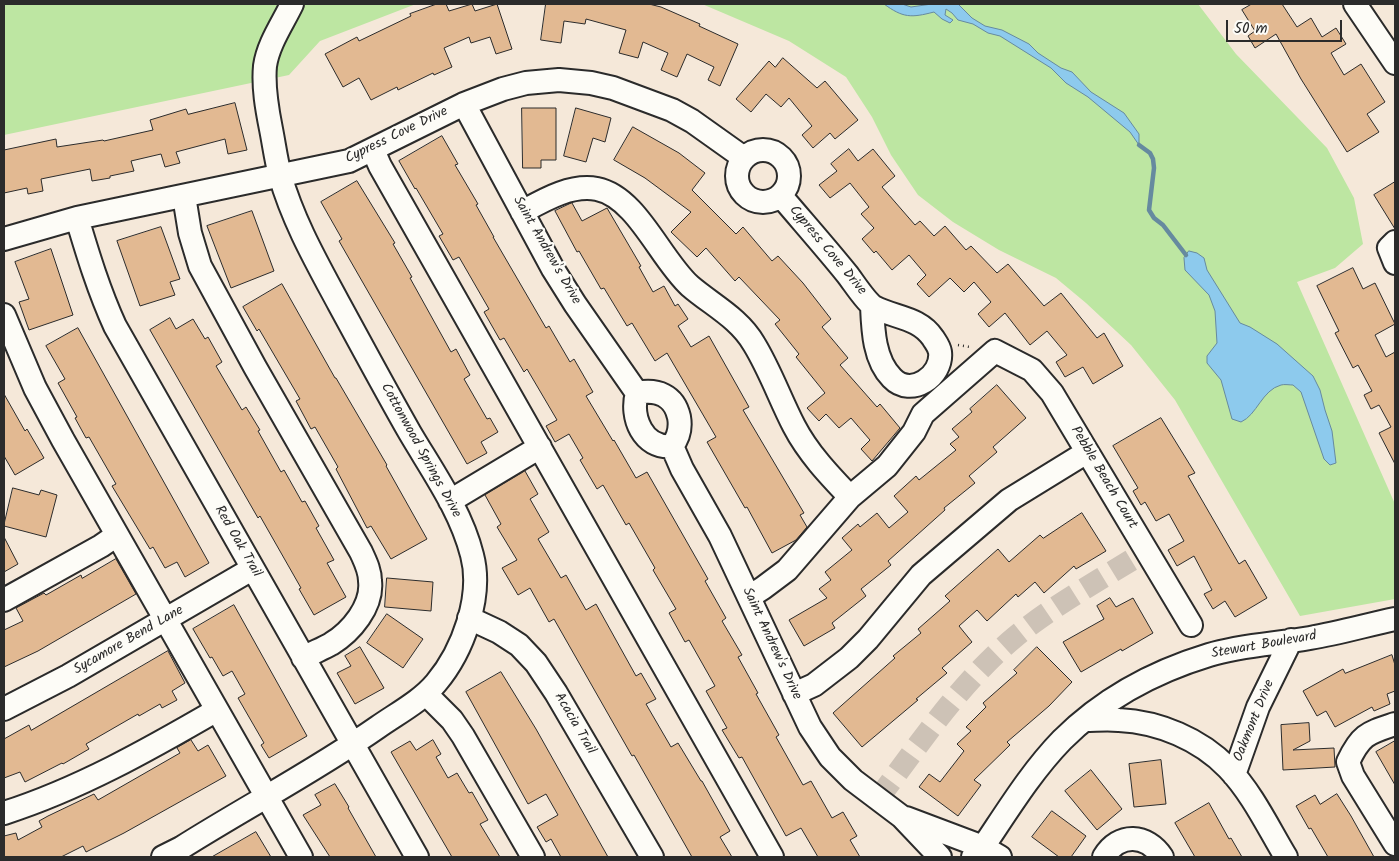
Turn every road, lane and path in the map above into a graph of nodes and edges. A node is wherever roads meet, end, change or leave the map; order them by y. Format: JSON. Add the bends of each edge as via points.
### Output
{"nodes":[{"id":1,"x":292,"y":4,"type":"edge"},
{"id":2,"x":1355,"y":4,"type":"edge"},
{"id":3,"x":1395,"y":63,"type":"edge"},
{"id":4,"x":464,"y":104,"type":"junction"},
{"id":5,"x":373,"y":150,"type":"junction"},
{"id":6,"x":744,"y":158,"type":"junction"},
{"id":7,"x":280,"y":176,"type":"junction"},
{"id":8,"x":184,"y":196,"type":"junction"},
{"id":9,"x":781,"y":196,"type":"junction"},
{"id":10,"x":522,"y":212,"type":"junction"},
{"id":11,"x":77,"y":218,"type":"junction"},
{"id":12,"x":4,"y":239,"type":"edge"},
{"id":13,"x":1395,"y":242,"type":"edge"},
{"id":14,"x":1395,"y":264,"type":"edge"},
{"id":15,"x":872,"y":306,"type":"junction"},
{"id":16,"x":4,"y":314,"type":"edge"},
{"id":17,"x":939,"y":348,"type":"junction"},
{"id":18,"x":995,"y":351,"type":"junction"},
{"id":19,"x":915,"y":386,"type":"junction"},
{"id":20,"x":636,"y":393,"type":"junction"},
{"id":21,"x":923,"y":414,"type":"junction"},
{"id":22,"x":672,"y":446,"type":"junction"},
{"id":23,"x":540,"y":447,"type":"junction"},
{"id":24,"x":1087,"y":452,"type":"junction"},
{"id":25,"x":850,"y":497,"type":"junction"},
{"id":26,"x":450,"y":502,"type":"junction"},
{"id":27,"x":117,"y":535,"type":"junction"},
{"id":28,"x":252,"y":569,"type":"junction"},
{"id":29,"x":749,"y":597,"type":"junction"},
{"id":30,"x":4,"y":600,"type":"edge"},
{"id":31,"x":469,"y":618,"type":"junction"},
{"id":32,"x":165,"y":619,"type":"junction"},
{"id":33,"x":1395,"y":619,"type":"edge"},
{"id":34,"x":1191,"y":625,"type":"dead end"},
{"id":35,"x":1291,"y":640,"type":"junction"},
{"id":36,"x":303,"y":658,"type":"junction"},
{"id":37,"x":426,"y":694,"type":"junction"},
{"id":38,"x":794,"y":694,"type":"junction"},
{"id":39,"x":4,"y":709,"type":"edge"},
{"id":40,"x":217,"y":710,"type":"junction"},
{"id":41,"x":1085,"y":720,"type":"junction"},
{"id":42,"x":1395,"y":724,"type":"edge"},
{"id":43,"x":353,"y":744,"type":"junction"},
{"id":44,"x":1234,"y":775,"type":"junction"},
{"id":45,"x":266,"y":796,"type":"junction"},
{"id":46,"x":4,"y":813,"type":"edge"},
{"id":47,"x":902,"y":817,"type":"junction"},
{"id":48,"x":1395,"y":844,"type":"edge"},
{"id":49,"x":177,"y":854,"type":"edge"},
{"id":50,"x":985,"y":854,"type":"edge"},
{"id":51,"x":301,"y":857,"type":"edge"},
{"id":52,"x":417,"y":857,"type":"edge"},
{"id":53,"x":533,"y":857,"type":"edge"},
{"id":54,"x":652,"y":857,"type":"edge"},
{"id":55,"x":772,"y":857,"type":"edge"},
{"id":56,"x":940,"y":857,"type":"edge"},
{"id":57,"x":1104,"y":857,"type":"edge"},
{"id":58,"x":1162,"y":857,"type":"edge"},
{"id":59,"x":1286,"y":857,"type":"edge"}],
"edges":[{"from":1,"to":7,"type":"street","name":"Cottonwood Springs Drive","via":[[265,65],[265,87]]},
{"from":2,"to":3,"type":"street"},
{"from":4,"to":5,"type":"street","name":"Cypress Cove Drive"},
{"from":4,"to":6,"type":"street","name":"Cypress Cove Drive","via":[[526,83],[559,80],[591,83],[672,110],[709,131]]},
{"from":4,"to":10,"type":"street","name":"Saint Andrew's Drive"},
{"from":5,"to":7,"type":"street","name":"Cypress Cove Drive","via":[[350,161]]},
{"from":5,"to":23,"type":"street"},
{"from":6,"to":9,"type":"street","name":"Cypress Cove Drive","via":[[736,176],[744,195],[762,203]]},
{"from":6,"to":9,"type":"street","name":"Cypress Cove Drive","via":[[763,150],[782,158],[790,177]]},
{"from":7,"to":8,"type":"street","name":"Cypress Cove Drive"},
{"from":7,"to":26,"type":"street","name":"Cottonwood Springs Drive","via":[[296,220],[315,258],[392,403]]},
{"from":8,"to":11,"type":"street","name":"Cypress Cove Drive"},
{"from":8,"to":36,"type":"street","via":[[200,266],[368,568],[369,594],[358,619],[332,644]]},
{"from":9,"to":15,"type":"street","name":"Cypress Cove Drive"},
{"from":10,"to":20,"type":"street","name":"Saint Andrew's Drive","via":[[575,304]]},
{"from":10,"to":25,"type":"street","via":[[574,189],[598,189],[623,202],[690,286],[717,305],[754,343],[802,440],[812,456]]},
{"from":11,"to":12,"type":"street","name":"Cypress Cove Drive"},
{"from":11,"to":28,"type":"street","name":"Red Oak Trail","via":[[102,299],[115,326]]},
{"from":13,"to":14,"type":"street","via":[[1389,248]]},
{"from":15,"to":17,"type":"street","name":"Cypress Cove Drive","via":[[921,326]]},
{"from":15,"to":19,"type":"street","name":"Cypress Cove Drive","via":[[875,337],[884,368],[899,384]]},
{"from":16,"to":27,"type":"street","via":[[35,388]]},
{"from":17,"to":18,"type":"path","via":[[957,345]]},
{"from":17,"to":19,"type":"street","via":[[941,359],[938,368]]},
{"from":18,"to":21,"type":"street"},
{"from":18,"to":24,"type":"street","name":"Pebble Beach Court","via":[[1032,370],[1052,393]]},
{"from":19,"to":21,"type":"street"},
{"from":20,"to":22,"type":"street","via":[[634,412],[642,430],[655,444]]},
{"from":20,"to":22,"type":"street","via":[[660,393],[676,407],[680,431]]},
{"from":21,"to":25,"type":"street","via":[[914,432],[887,466]]},
{"from":22,"to":29,"type":"street","name":"Saint Andrew's Drive"},
{"from":23,"to":26,"type":"street"},
{"from":23,"to":55,"type":"street"},
{"from":24,"to":34,"type":"street","name":"Pebble Beach Court"},
{"from":24,"to":38,"type":"street","via":[[1009,500],[922,575],[849,658],[814,685]]},
{"from":25,"to":29,"type":"street","via":[[787,570]]},
{"from":26,"to":31,"type":"street","name":"Cottonwood Springs Drive","via":[[474,567],[473,604]]},
{"from":27,"to":30,"type":"street"},
{"from":27,"to":32,"type":"street"},
{"from":28,"to":32,"type":"street","name":"Sycamore Bend Lane"},
{"from":28,"to":36,"type":"street","name":"Red Oak Trail"},
{"from":29,"to":38,"type":"street","name":"Saint Andrew's Drive"},
{"from":31,"to":37,"type":"street","name":"Cottonwood Springs Drive","via":[[454,658]]},
{"from":31,"to":54,"type":"street","name":"Acacia Trail","via":[[506,636],[536,662]]},
{"from":32,"to":39,"type":"street","name":"Sycamore Bend Lane"},
{"from":32,"to":40,"type":"street"},
{"from":33,"to":35,"type":"street","name":"Stewart Boulevard"},
{"from":35,"to":41,"type":"street","name":"Stewart Boulevard","via":[[1210,655],[1158,674],[1128,688]]},
{"from":35,"to":44,"type":"street","name":"Oakmont Drive","via":[[1258,708]]},
{"from":36,"to":43,"type":"street","name":"Red Oak Trail"},
{"from":37,"to":43,"type":"street","name":"Cottonwood Springs Drive"},
{"from":37,"to":53,"type":"street","via":[[463,736]]},
{"from":38,"to":47,"type":"street","name":"Saint Andrew's Drive","via":[[830,757],[853,780]]},
{"from":40,"to":45,"type":"street"},
{"from":40,"to":46,"type":"street","via":[[73,788]]},
{"from":41,"to":44,"type":"street","name":"Oakmont Drive","via":[[1141,722],[1178,734],[1215,756]]},
{"from":41,"to":50,"type":"street","name":"Stewart Boulevard","via":[[1040,765]]},
{"from":42,"to":48,"type":"street","via":[[1368,733],[1348,762],[1353,776]]},
{"from":43,"to":45,"type":"street","name":"Cottonwood Springs Drive"},
{"from":43,"to":52,"type":"street","name":"Red Oak Trail"},
{"from":44,"to":59,"type":"street","name":"Oakmont Drive"},
{"from":45,"to":49,"type":"street","name":"Cottonwood Springs Drive"},
{"from":45,"to":51,"type":"street"},
{"from":47,"to":50,"type":"street"},
{"from":47,"to":56,"type":"street"},
{"from":57,"to":58,"type":"street","via":[[1114,845],[1138,839],[1150,843]]}]}
